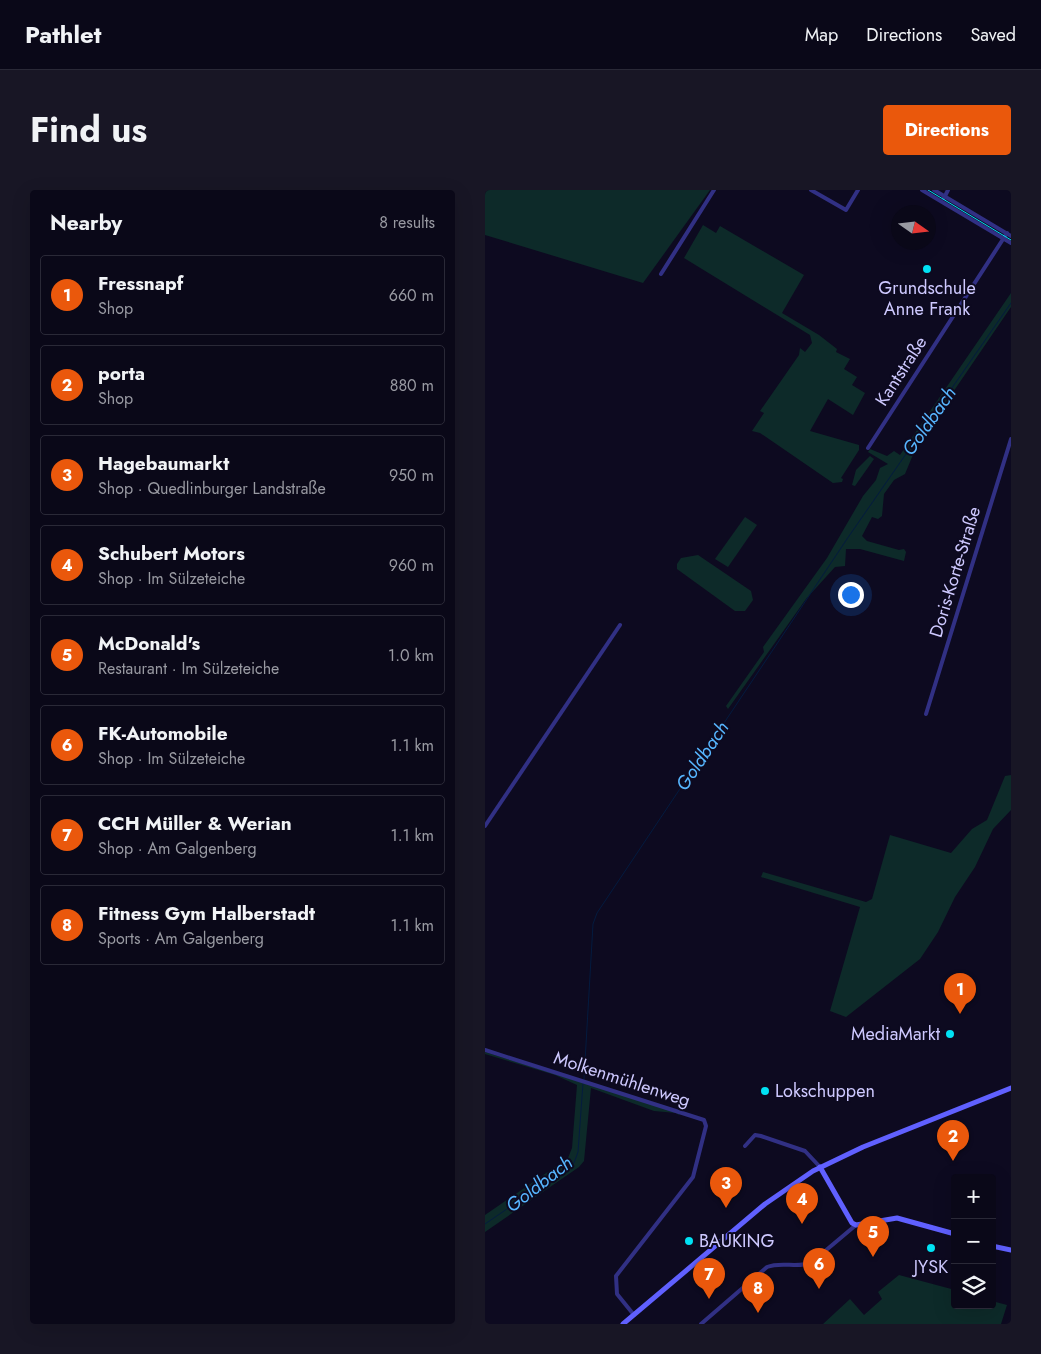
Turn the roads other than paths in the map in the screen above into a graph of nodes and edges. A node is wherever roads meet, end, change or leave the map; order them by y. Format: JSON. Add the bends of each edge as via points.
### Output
{"nodes":[{"id":1,"x":714,"y":190,"type":"edge"},
{"id":2,"x":811,"y":190,"type":"edge"},
{"id":3,"x":858,"y":190,"type":"edge"},
{"id":4,"x":922,"y":190,"type":"edge"},
{"id":5,"x":934,"y":190,"type":"edge"},
{"id":6,"x":948,"y":190,"type":"edge"},
{"id":7,"x":945,"y":196,"type":"junction"},
{"id":8,"x":941,"y":202,"type":"junction"},
{"id":9,"x":1009,"y":234,"type":"edge"},
{"id":10,"x":1003,"y":238,"type":"junction"},
{"id":11,"x":1011,"y":243,"type":"edge"},
{"id":12,"x":661,"y":274,"type":"dead end"},
{"id":13,"x":1011,"y":439,"type":"edge"},
{"id":14,"x":868,"y":448,"type":"dead end"},
{"id":15,"x":620,"y":625,"type":"dead end"},
{"id":16,"x":926,"y":714,"type":"dead end"},
{"id":17,"x":485,"y":826,"type":"edge"},
{"id":18,"x":485,"y":1050,"type":"edge"},
{"id":19,"x":1011,"y":1088,"type":"edge"},
{"id":20,"x":745,"y":1146,"type":"dead end"},
{"id":21,"x":820,"y":1167,"type":"junction"},
{"id":22,"x":856,"y":1226,"type":"junction"},
{"id":23,"x":951,"y":1233,"type":"edge"},
{"id":24,"x":996,"y":1247,"type":"edge"},
{"id":25,"x":1011,"y":1250,"type":"edge"},
{"id":26,"x":634,"y":1315,"type":"junction"},
{"id":27,"x":623,"y":1324,"type":"edge"},
{"id":28,"x":701,"y":1324,"type":"edge"}],
"edges":[{"from":1,"to":12,"type":"street"},
{"from":2,"to":3,"type":"street","via":[[846,210]]},
{"from":4,"to":8,"type":"street"},
{"from":5,"to":7,"type":"street"},
{"from":6,"to":7,"type":"street"},
{"from":7,"to":8,"type":"street"},
{"from":7,"to":9,"type":"street"},
{"from":8,"to":10,"type":"street"},
{"from":9,"to":10,"type":"street","name":"Kantstraße"},
{"from":10,"to":11,"type":"street"},
{"from":10,"to":14,"type":"street","name":"Kantstraße"},
{"from":13,"to":16,"type":"street","name":"Doris-Korte-Straße"},
{"from":15,"to":17,"type":"street"},
{"from":18,"to":26,"type":"street","name":"Molkenmühlenweg","via":[[704,1120],[706,1126],[693,1177],[616,1276],[617,1294]]},
{"from":19,"to":21,"type":"main road"},
{"from":20,"to":21,"type":"street","via":[[755,1136],[761,1136],[805,1151]]},
{"from":21,"to":22,"type":"main road"},
{"from":21,"to":26,"type":"main road","via":[[765,1204]]},
{"from":22,"to":23,"type":"main road","via":[[897,1218]]},
{"from":22,"to":28,"type":"street","via":[[812,1262],[767,1267]]},
{"from":24,"to":25,"type":"main road"},
{"from":26,"to":27,"type":"main road"}]}
